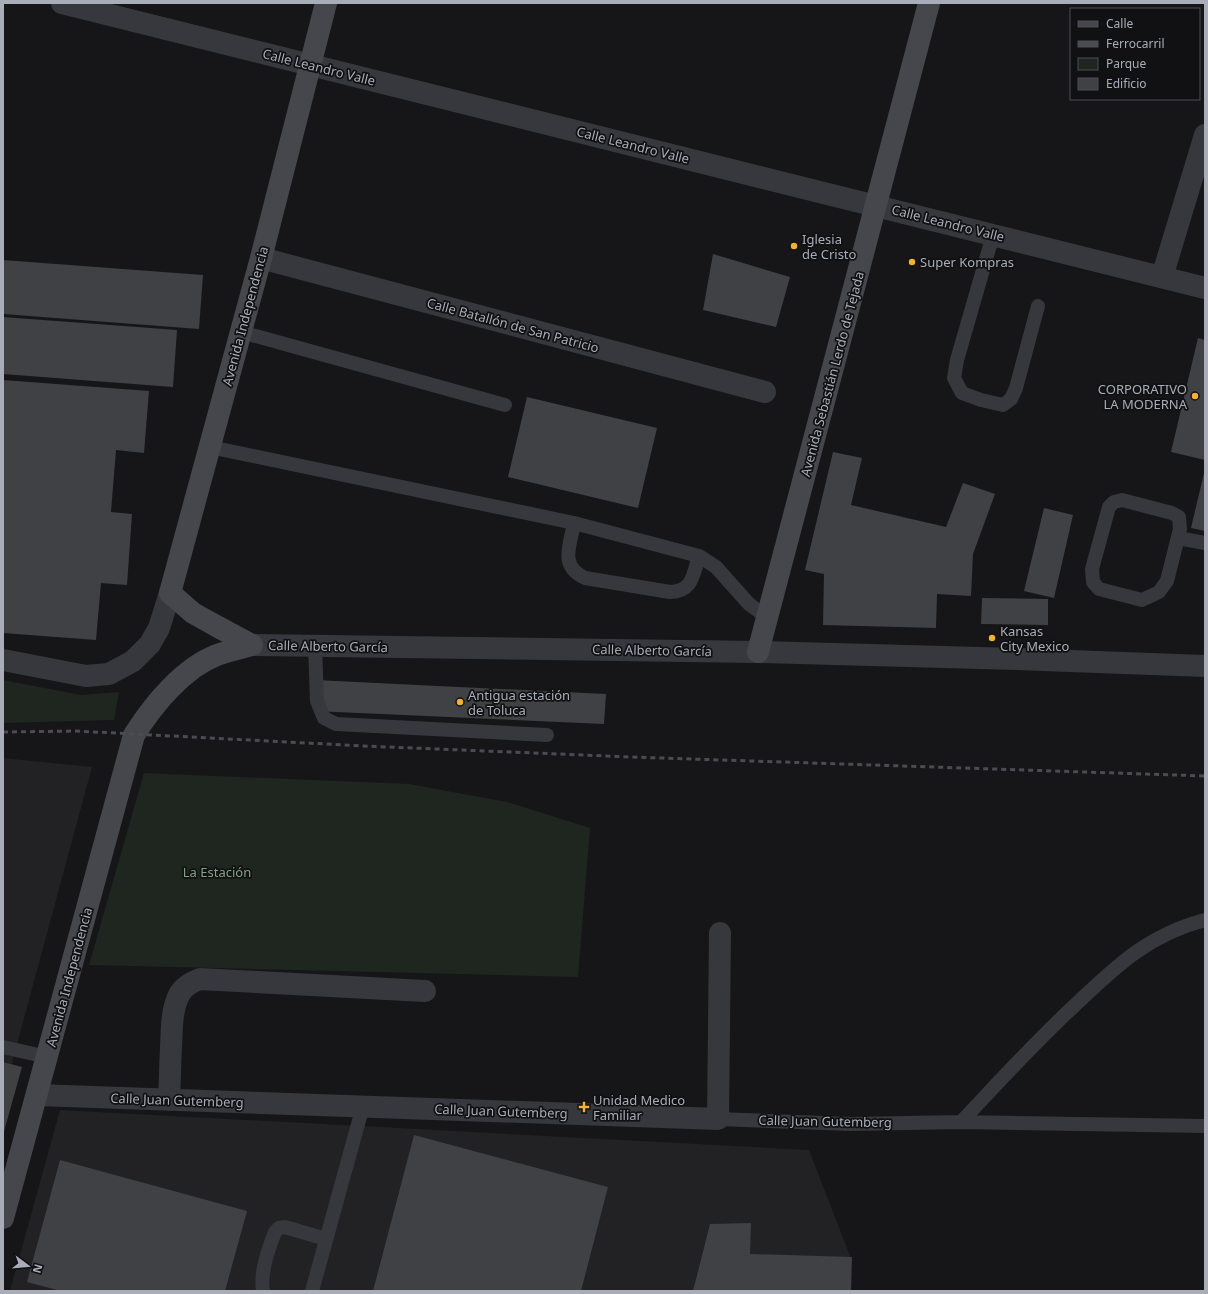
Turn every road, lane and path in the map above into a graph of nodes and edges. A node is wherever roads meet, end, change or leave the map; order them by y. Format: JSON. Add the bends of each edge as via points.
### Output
{"nodes":[{"id":1,"x":62,"y":3,"type":"edge"},
{"id":2,"x":326,"y":3,"type":"edge"},
{"id":3,"x":929,"y":3,"type":"edge"},
{"id":4,"x":310,"y":65,"type":"junction"},
{"id":5,"x":1205,"y":135,"type":"edge"},
{"id":6,"x":876,"y":205,"type":"junction"},
{"id":7,"x":993,"y":235,"type":"junction"},
{"id":8,"x":261,"y":258,"type":"junction"},
{"id":9,"x":1162,"y":277,"type":"junction"},
{"id":10,"x":1205,"y":288,"type":"edge"},
{"id":11,"x":1038,"y":306,"type":"dead end"},
{"id":12,"x":241,"y":332,"type":"junction"},
{"id":13,"x":766,"y":392,"type":"dead end"},
{"id":14,"x":505,"y":405,"type":"dead end"},
{"id":15,"x":210,"y":447,"type":"junction"},
{"id":16,"x":574,"y":523,"type":"junction"},
{"id":17,"x":1178,"y":538,"type":"junction"},
{"id":18,"x":1205,"y":543,"type":"edge"},
{"id":19,"x":699,"y":556,"type":"junction"},
{"id":20,"x":170,"y":594,"type":"junction"},
{"id":21,"x":767,"y":617,"type":"junction"},
{"id":22,"x":252,"y":645,"type":"junction"},
{"id":23,"x":315,"y":646,"type":"junction"},
{"id":24,"x":758,"y":652,"type":"junction"},
{"id":25,"x":3,"y":660,"type":"edge"},
{"id":26,"x":1205,"y":666,"type":"edge"},
{"id":27,"x":134,"y":735,"type":"joint"},
{"id":28,"x":547,"y":735,"type":"dead end"},
{"id":29,"x":1205,"y":920,"type":"edge"},
{"id":30,"x":720,"y":933,"type":"dead end"},
{"id":31,"x":425,"y":991,"type":"dead end"},
{"id":32,"x":3,"y":1047,"type":"edge"},
{"id":33,"x":47,"y":1057,"type":"junction"},
{"id":34,"x":37,"y":1095,"type":"junction"},
{"id":35,"x":169,"y":1100,"type":"junction"},
{"id":36,"x":363,"y":1106,"type":"junction"},
{"id":37,"x":718,"y":1119,"type":"junction"},
{"id":38,"x":962,"y":1122,"type":"junction"},
{"id":39,"x":1205,"y":1126,"type":"edge"},
{"id":40,"x":3,"y":1218,"type":"edge"},
{"id":41,"x":326,"y":1239,"type":"junction"},
{"id":42,"x":263,"y":1291,"type":"edge"},
{"id":43,"x":312,"y":1291,"type":"edge"}],
"edges":[{"from":1,"to":4,"type":"street","name":"Calle Leandro Valle"},
{"from":2,"to":4,"type":"main road","name":"Avenida Independencia"},
{"from":3,"to":6,"type":"main road","name":"Avenida Sebastián Lerdo de Tejada"},
{"from":4,"to":6,"type":"street","name":"Calle Leandro Valle"},
{"from":4,"to":8,"type":"main road","name":"Avenida Independencia"},
{"from":5,"to":9,"type":"street"},
{"from":6,"to":7,"type":"street","name":"Calle Leandro Valle"},
{"from":6,"to":21,"type":"main road","name":"Avenida Sebastián Lerdo de Tejada"},
{"from":7,"to":9,"type":"street","name":"Calle Leandro Valle"},
{"from":7,"to":11,"type":"lane","via":[[957,360],[954,378],[962,393],[1003,405],[1011,399]]},
{"from":8,"to":12,"type":"main road","name":"Avenida Independencia"},
{"from":8,"to":13,"type":"street","name":"Calle Batallón de San Patricio"},
{"from":9,"to":10,"type":"street","name":"Calle Leandro Valle"},
{"from":12,"to":14,"type":"lane"},
{"from":12,"to":15,"type":"main road","name":"Avenida Independencia"},
{"from":15,"to":16,"type":"lane"},
{"from":15,"to":20,"type":"main road","name":"Avenida Independencia"},
{"from":16,"to":19,"type":"lane"},
{"from":16,"to":19,"type":"lane","via":[[568,559],[570,567],[585,578],[678,592],[689,585]]},
{"from":17,"to":17,"type":"lane","via":[[1167,581],[1159,592],[1142,600],[1099,589],[1093,582],[1092,569],[1109,507],[1114,502],[1122,500],[1172,513],[1179,517]]},
{"from":17,"to":18,"type":"lane"},
{"from":19,"to":21,"type":"lane","via":[[716,567],[749,604]]},
{"from":20,"to":22,"type":"main road","via":[[194,613]]},
{"from":20,"to":25,"type":"street","name":"Avenida Independencia","via":[[159,628],[150,644],[133,662],[109,674],[86,676]]},
{"from":21,"to":24,"type":"main road","name":"Avenida Sebastián Lerdo de Tejada"},
{"from":22,"to":23,"type":"street","name":"Calle Alberto García"},
{"from":22,"to":27,"type":"main road","name":"Calle Alberto García","via":[[216,655],[192,669],[164,693]]},
{"from":23,"to":24,"type":"street","name":"Calle Alberto García"},
{"from":23,"to":28,"type":"lane","via":[[317,700],[324,718],[336,724]]},
{"from":24,"to":26,"type":"street","name":"Calle Alberto García"},
{"from":27,"to":33,"type":"main road","name":"Avenida Independencia"},
{"from":29,"to":38,"type":"lane","via":[[1161,936],[1128,957],[1039,1039]]},
{"from":30,"to":37,"type":"street"},
{"from":31,"to":35,"type":"street","via":[[200,979],[186,986],[179,994],[174,1007]]},
{"from":32,"to":33,"type":"lane"},
{"from":33,"to":34,"type":"main road","name":"Avenida Independencia"},
{"from":34,"to":35,"type":"street","name":"Calle Juan Gutemberg"},
{"from":34,"to":40,"type":"main road","name":"Avenida Independencia"},
{"from":35,"to":36,"type":"street","name":"Calle Juan Gutemberg"},
{"from":36,"to":37,"type":"street","name":"Calle Juan Gutemberg"},
{"from":36,"to":41,"type":"lane"},
{"from":37,"to":38,"type":"lane","name":"Calle Juan Gutemberg","via":[[851,1124]]},
{"from":38,"to":39,"type":"lane","name":"Calle Juan Gutemberg"},
{"from":41,"to":42,"type":"lane","via":[[284,1227],[279,1228],[275,1232],[263,1273]]},
{"from":41,"to":43,"type":"lane"}]}
